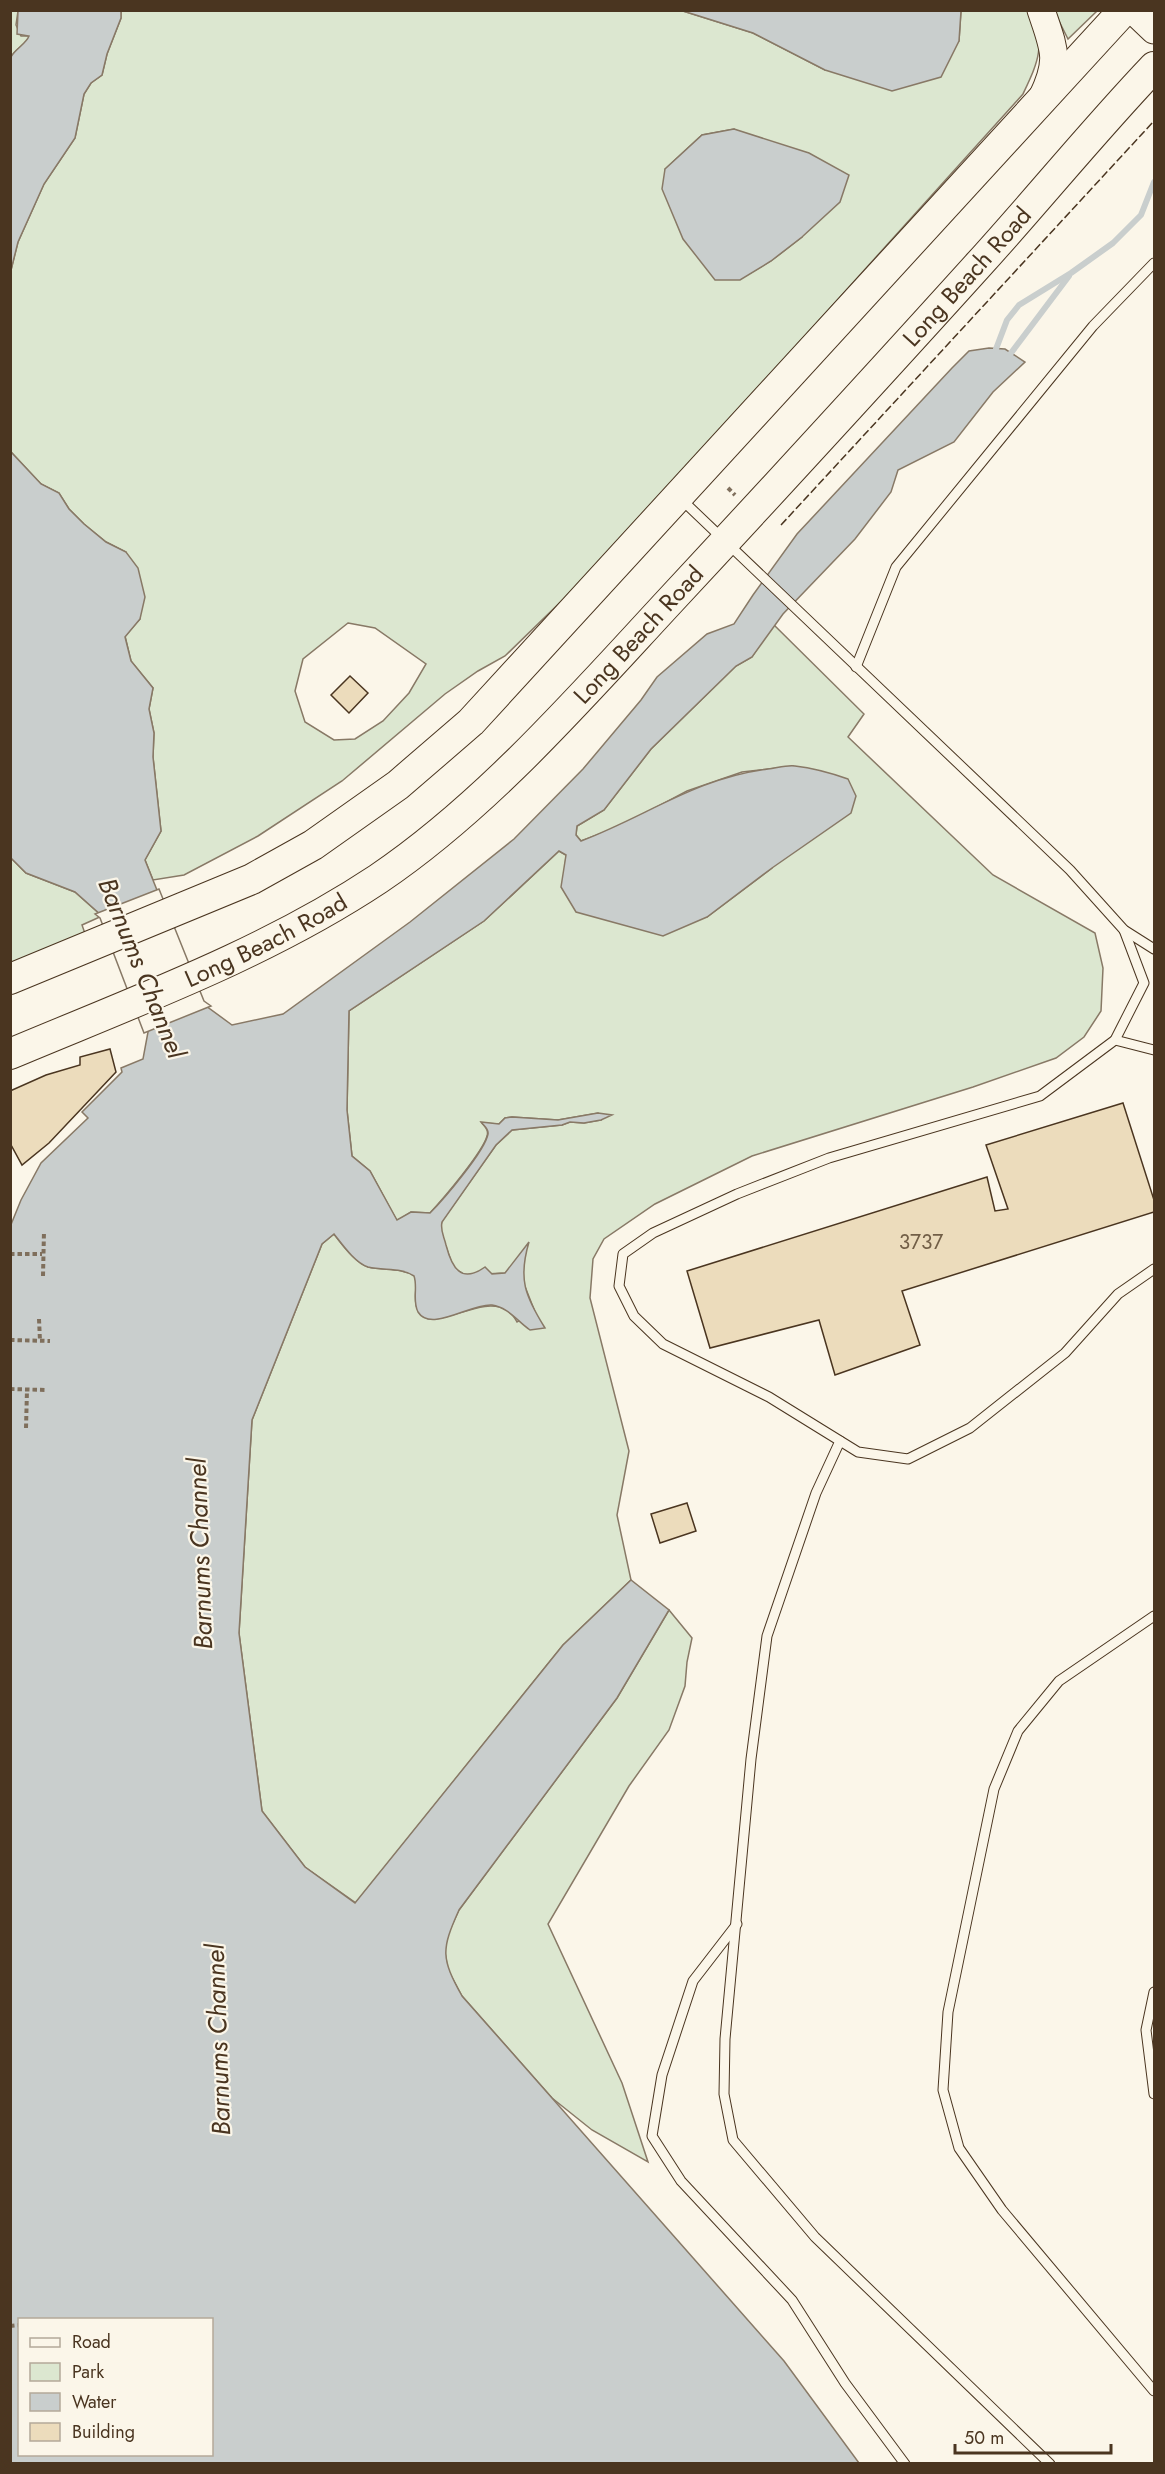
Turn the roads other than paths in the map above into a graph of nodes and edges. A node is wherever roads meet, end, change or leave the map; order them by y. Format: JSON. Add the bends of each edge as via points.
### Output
{"nodes":[{"id":1,"x":1041,"y":10,"type":"edge"},
{"id":2,"x":1124,"y":10,"type":"edge"},
{"id":3,"x":1133,"y":10,"type":"edge"},
{"id":4,"x":1155,"y":30,"type":"edge"},
{"id":5,"x":1155,"y":67,"type":"edge"},
{"id":6,"x":1036,"y":109,"type":"junction"},
{"id":7,"x":1155,"y":263,"type":"edge"},
{"id":8,"x":678,"y":497,"type":"junction"},
{"id":9,"x":726,"y":540,"type":"junction"},
{"id":10,"x":856,"y":667,"type":"junction"},
{"id":11,"x":1124,"y":930,"type":"junction"},
{"id":12,"x":1155,"y":949,"type":"edge"},
{"id":13,"x":10,"y":979,"type":"edge"},
{"id":14,"x":1115,"y":1040,"type":"junction"},
{"id":15,"x":1155,"y":1050,"type":"edge"},
{"id":16,"x":10,"y":1054,"type":"edge"},
{"id":17,"x":1155,"y":1269,"type":"edge"},
{"id":18,"x":840,"y":1441,"type":"junction"},
{"id":19,"x":1155,"y":1616,"type":"edge"},
{"id":20,"x":737,"y":1924,"type":"junction"},
{"id":21,"x":1155,"y":1992,"type":"edge"},
{"id":22,"x":1155,"y":2094,"type":"edge"},
{"id":23,"x":1155,"y":2391,"type":"edge"},
{"id":24,"x":905,"y":2463,"type":"edge"},
{"id":25,"x":1050,"y":2463,"type":"edge"}],
"edges":[{"from":1,"to":6,"type":"main road","via":[[1054,51],[1054,67]]},
{"from":2,"to":6,"type":"main road"},
{"from":3,"to":4,"type":"main road"},
{"from":5,"to":9,"type":"main road","name":"Long Beach Road"},
{"from":6,"to":8,"type":"main road"},
{"from":7,"to":10,"type":"lane","via":[[1093,326],[896,567]]},
{"from":8,"to":9,"type":"lane"},
{"from":8,"to":13,"type":"main road","via":[[471,722],[398,785],[313,845],[252,879]]},
{"from":9,"to":10,"type":"lane"},
{"from":9,"to":16,"type":"main road","name":"Long Beach Road","via":[[491,786],[380,878],[316,917],[219,966]]},
{"from":10,"to":11,"type":"lane","via":[[1070,870]]},
{"from":11,"to":12,"type":"lane"},
{"from":11,"to":14,"type":"lane","via":[[1144,983]]},
{"from":14,"to":15,"type":"lane"},
{"from":14,"to":18,"type":"lane","via":[[1040,1096],[829,1158],[653,1233],[623,1254],[619,1286],[634,1316],[663,1344],[769,1398]]},
{"from":17,"to":18,"type":"lane","via":[[1118,1294],[1065,1353],[970,1428],[908,1459],[858,1452]]},
{"from":18,"to":20,"type":"lane","via":[[816,1493],[767,1636]]},
{"from":19,"to":23,"type":"lane","via":[[1059,1680],[1018,1731],[994,1789],[948,2012],[943,2090],[959,2148],[1002,2210]]},
{"from":20,"to":24,"type":"lane","via":[[693,1981],[662,2075],[652,2136],[681,2181],[792,2300],[845,2383]]},
{"from":20,"to":25,"type":"lane","via":[[725,2039],[724,2094],[734,2140],[815,2237]]},
{"from":21,"to":22,"type":"lane","via":[[1146,2030]]}]}
